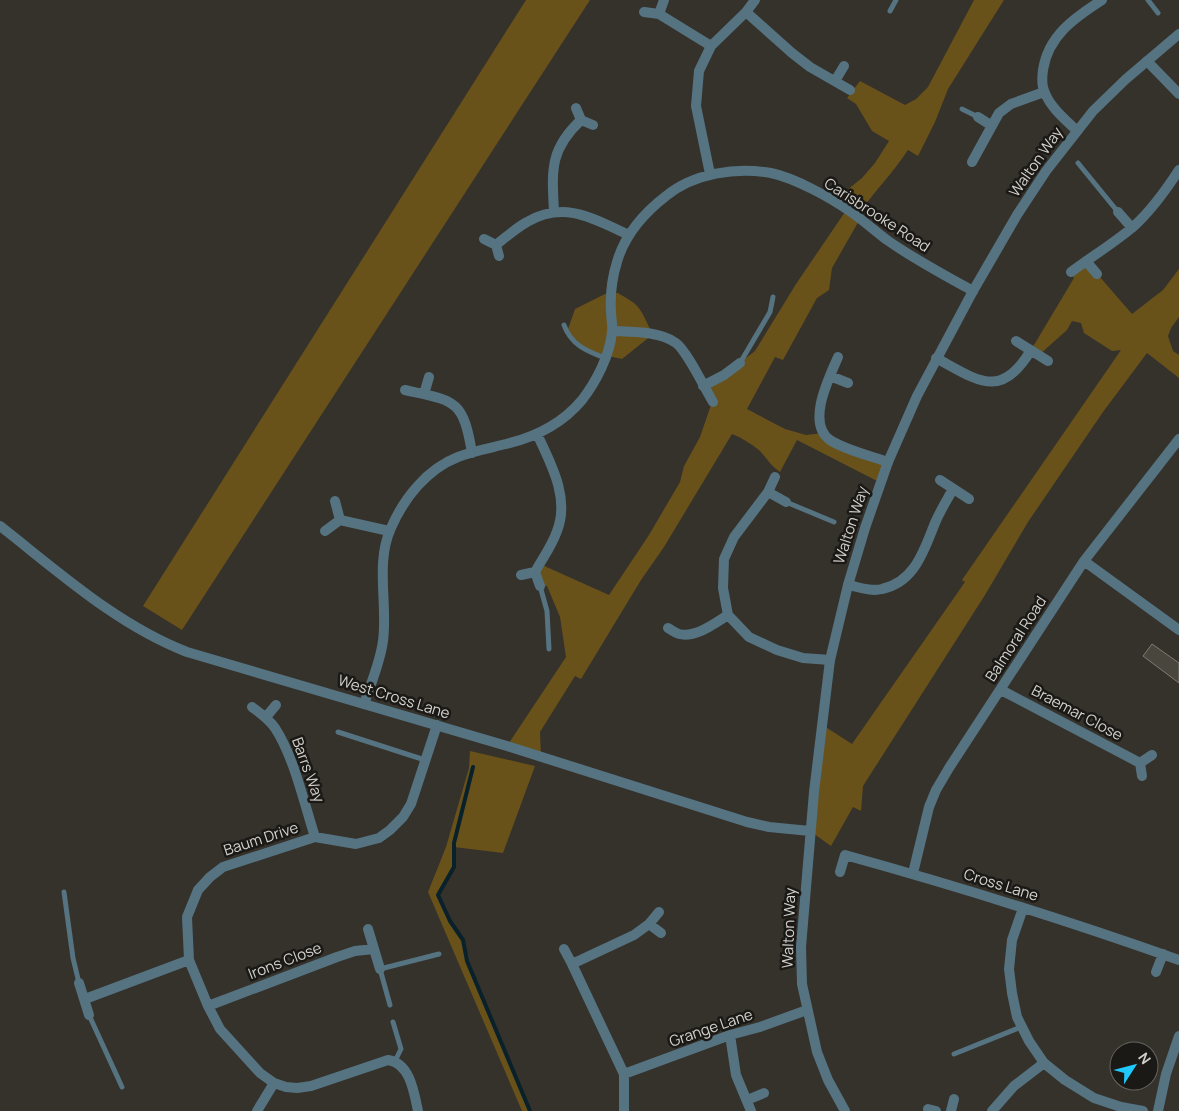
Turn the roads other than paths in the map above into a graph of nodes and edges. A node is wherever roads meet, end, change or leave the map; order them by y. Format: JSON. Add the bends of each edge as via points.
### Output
{"nodes":[{"id":1,"x":664,"y":0,"type":"edge"},
{"id":2,"x":754,"y":0,"type":"edge"},
{"id":3,"x":896,"y":0,"type":"edge"},
{"id":4,"x":1102,"y":0,"type":"edge"},
{"id":5,"x":1148,"y":0,"type":"edge"},
{"id":6,"x":890,"y":11,"type":"dead end"},
{"id":7,"x":644,"y":12,"type":"dead end"},
{"id":8,"x":746,"y":12,"type":"junction"},
{"id":9,"x":1158,"y":13,"type":"dead end"},
{"id":10,"x":659,"y":14,"type":"junction"},
{"id":11,"x":1179,"y":34,"type":"edge"},
{"id":12,"x":711,"y":46,"type":"junction"},
{"id":13,"x":1146,"y":61,"type":"junction"},
{"id":14,"x":844,"y":66,"type":"dead end"},
{"id":15,"x":835,"y":81,"type":"junction"},
{"id":16,"x":850,"y":90,"type":"dead end"},
{"id":17,"x":1044,"y":92,"type":"junction"},
{"id":18,"x":1179,"y":94,"type":"edge"},
{"id":19,"x":576,"y":108,"type":"dead end"},
{"id":20,"x":962,"y":109,"type":"dead end"},
{"id":21,"x":978,"y":117,"type":"joint"},
{"id":22,"x":581,"y":120,"type":"junction"},
{"id":23,"x":593,"y":125,"type":"dead end"},
{"id":24,"x":992,"y":126,"type":"junction"},
{"id":25,"x":1077,"y":131,"type":"junction"},
{"id":26,"x":972,"y":162,"type":"dead end"},
{"id":27,"x":1078,"y":163,"type":"dead end"},
{"id":28,"x":1179,"y":170,"type":"edge"},
{"id":29,"x":710,"y":174,"type":"junction"},
{"id":30,"x":554,"y":212,"type":"junction"},
{"id":31,"x":1118,"y":212,"type":"joint"},
{"id":32,"x":1132,"y":228,"type":"junction"},
{"id":33,"x":629,"y":235,"type":"junction"},
{"id":34,"x":484,"y":239,"type":"dead end"},
{"id":35,"x":496,"y":245,"type":"junction"},
{"id":36,"x":499,"y":256,"type":"dead end"},
{"id":37,"x":1086,"y":261,"type":"junction"},
{"id":38,"x":1071,"y":272,"type":"dead end"},
{"id":39,"x":1097,"y":274,"type":"dead end"},
{"id":40,"x":973,"y":290,"type":"junction"},
{"id":41,"x":773,"y":298,"type":"dead end"},
{"id":42,"x":564,"y":325,"type":"dead end"},
{"id":43,"x":612,"y":332,"type":"junction"},
{"id":44,"x":1016,"y":341,"type":"dead end"},
{"id":45,"x":1031,"y":350,"type":"junction"},
{"id":46,"x":604,"y":358,"type":"junction"},
{"id":47,"x":838,"y":358,"type":"dead end"},
{"id":48,"x":936,"y":358,"type":"junction"},
{"id":49,"x":1048,"y":361,"type":"dead end"},
{"id":50,"x":740,"y":363,"type":"joint"},
{"id":51,"x":830,"y":376,"type":"junction"},
{"id":52,"x":429,"y":377,"type":"dead end"},
{"id":53,"x":848,"y":383,"type":"dead end"},
{"id":54,"x":703,"y":386,"type":"junction"},
{"id":55,"x":405,"y":390,"type":"dead end"},
{"id":56,"x":424,"y":394,"type":"junction"},
{"id":57,"x":712,"y":402,"type":"dead end"},
{"id":58,"x":537,"y":434,"type":"junction"},
{"id":59,"x":1179,"y":439,"type":"edge"},
{"id":60,"x":472,"y":453,"type":"junction"},
{"id":61,"x":888,"y":462,"type":"junction"},
{"id":62,"x":775,"y":477,"type":"dead end"},
{"id":63,"x":940,"y":480,"type":"dead end"},
{"id":64,"x":953,"y":489,"type":"junction"},
{"id":65,"x":768,"y":492,"type":"junction"},
{"id":66,"x":969,"y":499,"type":"dead end"},
{"id":67,"x":336,"y":502,"type":"dead end"},
{"id":68,"x":786,"y":502,"type":"joint"},
{"id":69,"x":340,"y":520,"type":"junction"},
{"id":70,"x":834,"y":522,"type":"dead end"},
{"id":71,"x":0,"y":526,"type":"edge"},
{"id":72,"x":325,"y":531,"type":"dead end"},
{"id":73,"x":389,"y":531,"type":"junction"},
{"id":74,"x":1084,"y":561,"type":"junction"},
{"id":75,"x":534,"y":572,"type":"junction"},
{"id":76,"x":521,"y":575,"type":"dead end"},
{"id":77,"x":848,"y":585,"type":"junction"},
{"id":78,"x":540,"y":586,"type":"joint"},
{"id":79,"x":728,"y":615,"type":"junction"},
{"id":80,"x":668,"y":628,"type":"dead end"},
{"id":81,"x":1179,"y":630,"type":"edge"},
{"id":82,"x":549,"y":649,"type":"dead end"},
{"id":83,"x":830,"y":660,"type":"junction"},
{"id":84,"x":1001,"y":690,"type":"junction"},
{"id":85,"x":364,"y":704,"type":"junction"},
{"id":86,"x":276,"y":705,"type":"dead end"},
{"id":87,"x":252,"y":707,"type":"dead end"},
{"id":88,"x":266,"y":717,"type":"junction"},
{"id":89,"x":437,"y":725,"type":"junction"},
{"id":90,"x":338,"y":732,"type":"dead end"},
{"id":91,"x":1152,"y":755,"type":"dead end"},
{"id":92,"x":425,"y":760,"type":"junction"},
{"id":93,"x":1140,"y":763,"type":"junction"},
{"id":94,"x":1142,"y":776,"type":"dead end"},
{"id":95,"x":810,"y":830,"type":"junction"},
{"id":96,"x":315,"y":837,"type":"junction"},
{"id":97,"x":840,"y":872,"type":"dead end"},
{"id":98,"x":913,"y":874,"type":"junction"},
{"id":99,"x":64,"y":892,"type":"dead end"},
{"id":100,"x":1023,"y":908,"type":"junction"},
{"id":101,"x":659,"y":912,"type":"dead end"},
{"id":102,"x":649,"y":924,"type":"junction"},
{"id":103,"x":368,"y":929,"type":"dead end"},
{"id":104,"x":661,"y":933,"type":"dead end"},
{"id":105,"x":374,"y":949,"type":"junction"},
{"id":106,"x":564,"y":949,"type":"dead end"},
{"id":107,"x":439,"y":954,"type":"dead end"},
{"id":108,"x":1163,"y":954,"type":"junction"},
{"id":109,"x":189,"y":960,"type":"junction"},
{"id":110,"x":1179,"y":960,"type":"edge"},
{"id":111,"x":572,"y":964,"type":"junction"},
{"id":112,"x":380,"y":969,"type":"junction"},
{"id":113,"x":1156,"y":972,"type":"dead end"},
{"id":114,"x":79,"y":983,"type":"joint"},
{"id":115,"x":85,"y":999,"type":"junction"},
{"id":116,"x":390,"y":1005,"type":"dead end"},
{"id":117,"x":208,"y":1006,"type":"junction"},
{"id":118,"x":807,"y":1010,"type":"junction"},
{"id":119,"x":89,"y":1015,"type":"joint"},
{"id":120,"x":393,"y":1022,"type":"dead end"},
{"id":121,"x":1022,"y":1026,"type":"junction"},
{"id":122,"x":730,"y":1035,"type":"junction"},
{"id":123,"x":1178,"y":1043,"type":"edge"},
{"id":124,"x":954,"y":1054,"type":"dead end"},
{"id":125,"x":395,"y":1061,"type":"junction"},
{"id":126,"x":1044,"y":1063,"type":"junction"},
{"id":127,"x":624,"y":1074,"type":"junction"},
{"id":128,"x":274,"y":1083,"type":"junction"},
{"id":129,"x":122,"y":1087,"type":"dead end"},
{"id":130,"x":764,"y":1093,"type":"dead end"},
{"id":131,"x":747,"y":1100,"type":"junction"},
{"id":132,"x":954,"y":1100,"type":"dead end"},
{"id":133,"x":257,"y":1111,"type":"edge"},
{"id":134,"x":418,"y":1111,"type":"edge"},
{"id":135,"x":624,"y":1111,"type":"edge"},
{"id":136,"x":751,"y":1111,"type":"edge"},
{"id":137,"x":845,"y":1111,"type":"edge"},
{"id":138,"x":951,"y":1111,"type":"edge"},
{"id":139,"x":992,"y":1111,"type":"edge"},
{"id":140,"x":1143,"y":1111,"type":"edge"},
{"id":141,"x":1158,"y":1111,"type":"edge"}],
"edges":[{"from":1,"to":10,"type":"street"},
{"from":2,"to":8,"type":"street"},
{"from":3,"to":6,"type":"lane"},
{"from":4,"to":17,"type":"street","via":[[1073,20],[1053,41],[1045,57]]},
{"from":5,"to":9,"type":"lane"},
{"from":7,"to":10,"type":"street"},
{"from":8,"to":12,"type":"street"},
{"from":8,"to":15,"type":"street","via":[[810,67]]},
{"from":10,"to":12,"type":"street"},
{"from":11,"to":13,"type":"street","name":"Walton Way"},
{"from":12,"to":29,"type":"street","via":[[699,71],[696,106]]},
{"from":13,"to":18,"type":"street"},
{"from":13,"to":25,"type":"street","name":"Walton Way","via":[[1093,111]]},
{"from":14,"to":15,"type":"street"},
{"from":15,"to":16,"type":"street"},
{"from":17,"to":24,"type":"street","via":[[1011,104]]},
{"from":17,"to":25,"type":"street","via":[[1053,108]]},
{"from":19,"to":22,"type":"street"},
{"from":20,"to":21,"type":"lane"},
{"from":21,"to":24,"type":"street"},
{"from":22,"to":23,"type":"street"},
{"from":22,"to":30,"type":"street","via":[[568,132],[557,151]]},
{"from":24,"to":26,"type":"street"},
{"from":25,"to":40,"type":"street","name":"Walton Way","via":[[1046,171]]},
{"from":27,"to":31,"type":"lane"},
{"from":28,"to":32,"type":"street","via":[[1154,205]]},
{"from":29,"to":33,"type":"street","name":"Carisbrooke Road","via":[[675,189],[649,209]]},
{"from":29,"to":40,"type":"street","name":"Carisbrooke Road","via":[[772,173],[803,185],[853,213],[887,240],[933,269]]},
{"from":30,"to":33,"type":"street","via":[[588,216]]},
{"from":30,"to":35,"type":"street","via":[[526,222]]},
{"from":31,"to":32,"type":"street"},
{"from":32,"to":37,"type":"street"},
{"from":33,"to":43,"type":"street","name":"Carisbrooke Road","via":[[617,261],[612,288]]},
{"from":34,"to":35,"type":"street"},
{"from":35,"to":36,"type":"street"},
{"from":37,"to":38,"type":"street"},
{"from":37,"to":39,"type":"street"},
{"from":40,"to":48,"type":"street","name":"Walton Way"},
{"from":41,"to":50,"type":"lane","via":[[770,312]]},
{"from":42,"to":46,"type":"lane","via":[[574,342]]},
{"from":43,"to":46,"type":"street","name":"Carisbrooke Road"},
{"from":43,"to":54,"type":"street","via":[[660,336],[676,343]]},
{"from":44,"to":45,"type":"street"},
{"from":45,"to":48,"type":"street","via":[[1015,372],[993,382],[978,381]]},
{"from":45,"to":49,"type":"street"},
{"from":46,"to":58,"type":"street","name":"Carisbrooke Road","via":[[583,398],[569,414]]},
{"from":47,"to":51,"type":"street"},
{"from":48,"to":61,"type":"street","name":"Walton Way"},
{"from":50,"to":54,"type":"street"},
{"from":51,"to":53,"type":"street"},
{"from":51,"to":61,"type":"street","via":[[820,405],[823,433],[839,445]]},
{"from":52,"to":56,"type":"street"},
{"from":54,"to":57,"type":"street"},
{"from":55,"to":56,"type":"street"},
{"from":56,"to":60,"type":"street","via":[[443,399],[462,414]]},
{"from":58,"to":60,"type":"street","name":"Carisbrooke Road"},
{"from":58,"to":75,"type":"street","via":[[560,489],[562,510],[558,530]]},
{"from":59,"to":74,"type":"street","name":"Balmoral Road"},
{"from":60,"to":73,"type":"street","name":"Carisbrooke Road","via":[[456,457],[423,480],[409,495]]},
{"from":61,"to":77,"type":"street","name":"Walton Way"},
{"from":62,"to":65,"type":"street"},
{"from":63,"to":64,"type":"street"},
{"from":64,"to":66,"type":"street"},
{"from":64,"to":77,"type":"street","via":[[941,509],[921,559],[908,576],[882,589]]},
{"from":65,"to":68,"type":"street"},
{"from":65,"to":79,"type":"street","via":[[734,537],[724,559],[723,588]]},
{"from":67,"to":69,"type":"street"},
{"from":68,"to":70,"type":"lane"},
{"from":69,"to":72,"type":"street"},
{"from":69,"to":73,"type":"street"},
{"from":71,"to":85,"type":"street","name":"West Cross Lane","via":[[88,594],[163,643]]},
{"from":73,"to":85,"type":"street","name":"Carisbrooke Road","via":[[383,560],[383,642]]},
{"from":74,"to":81,"type":"street"},
{"from":74,"to":84,"type":"street","name":"Balmoral Road"},
{"from":75,"to":76,"type":"street"},
{"from":75,"to":78,"type":"street"},
{"from":77,"to":83,"type":"street","name":"Walton Way"},
{"from":78,"to":82,"type":"lane","via":[[548,611]]},
{"from":79,"to":80,"type":"street","via":[[687,635]]},
{"from":79,"to":83,"type":"street","via":[[749,637],[777,650],[803,658]]},
{"from":83,"to":95,"type":"street","name":"Walton Way"},
{"from":84,"to":93,"type":"street","name":"Braemar Close"},
{"from":84,"to":98,"type":"street","name":"Balmoral Road","via":[[936,790]]},
{"from":85,"to":89,"type":"street","name":"West Cross Lane"},
{"from":86,"to":88,"type":"street"},
{"from":87,"to":88,"type":"street","name":"Barrs Way"},
{"from":88,"to":96,"type":"street","name":"Barrs Way","via":[[290,758]]},
{"from":89,"to":92,"type":"street","name":"Baum Drive"},
{"from":89,"to":95,"type":"street","name":"West Cross Lane","via":[[747,822]]},
{"from":90,"to":92,"type":"lane"},
{"from":91,"to":93,"type":"street"},
{"from":92,"to":96,"type":"street","name":"Baum Drive","via":[[411,804],[403,817],[379,838],[356,844]]},
{"from":93,"to":94,"type":"street"},
{"from":95,"to":118,"type":"street","name":"Walton Way","via":[[801,947],[802,984]]},
{"from":96,"to":109,"type":"street","name":"Baum Drive","via":[[222,867],[210,877],[198,890],[187,917]]},
{"from":97,"to":98,"type":"street","name":"Cross Lane","via":[[845,855]]},
{"from":98,"to":100,"type":"street","name":"Cross Lane"},
{"from":99,"to":114,"type":"lane"},
{"from":100,"to":108,"type":"street","name":"Cross Lane"},
{"from":100,"to":121,"type":"street","via":[[1012,940],[1009,969],[1017,1017]]},
{"from":101,"to":102,"type":"street"},
{"from":102,"to":104,"type":"street"},
{"from":102,"to":111,"type":"street","via":[[634,935]]},
{"from":103,"to":105,"type":"street"},
{"from":105,"to":112,"type":"street"},
{"from":105,"to":117,"type":"street","name":"Irons Close","via":[[337,957]]},
{"from":106,"to":111,"type":"street"},
{"from":107,"to":112,"type":"lane"},
{"from":108,"to":110,"type":"street","name":"Cross Lane"},
{"from":108,"to":113,"type":"street"},
{"from":109,"to":115,"type":"street"},
{"from":109,"to":117,"type":"street","name":"Baum Drive"},
{"from":111,"to":127,"type":"street"},
{"from":112,"to":116,"type":"lane"},
{"from":114,"to":115,"type":"street"},
{"from":115,"to":119,"type":"street"},
{"from":117,"to":128,"type":"street","name":"Baum Drive","via":[[220,1029],[247,1060]]},
{"from":118,"to":122,"type":"street","name":"Grange Lane"},
{"from":118,"to":137,"type":"street","name":"Walton Way","via":[[817,1052]]},
{"from":119,"to":129,"type":"lane"},
{"from":120,"to":125,"type":"lane","via":[[401,1049]]},
{"from":121,"to":124,"type":"lane"},
{"from":121,"to":126,"type":"street"},
{"from":122,"to":127,"type":"street","name":"Grange Lane"},
{"from":122,"to":131,"type":"street","via":[[736,1075]]},
{"from":123,"to":141,"type":"street","via":[[1166,1074]]},
{"from":125,"to":128,"type":"street","name":"Baum Drive","via":[[388,1060],[311,1086],[297,1088]]},
{"from":125,"to":134,"type":"street","via":[[408,1074]]},
{"from":126,"to":139,"type":"street","via":[[1014,1086]]},
{"from":126,"to":140,"type":"street","via":[[1094,1098]]},
{"from":127,"to":135,"type":"street"},
{"from":128,"to":133,"type":"street"},
{"from":130,"to":131,"type":"street"},
{"from":131,"to":136,"type":"street"},
{"from":132,"to":138,"type":"street"}]}
